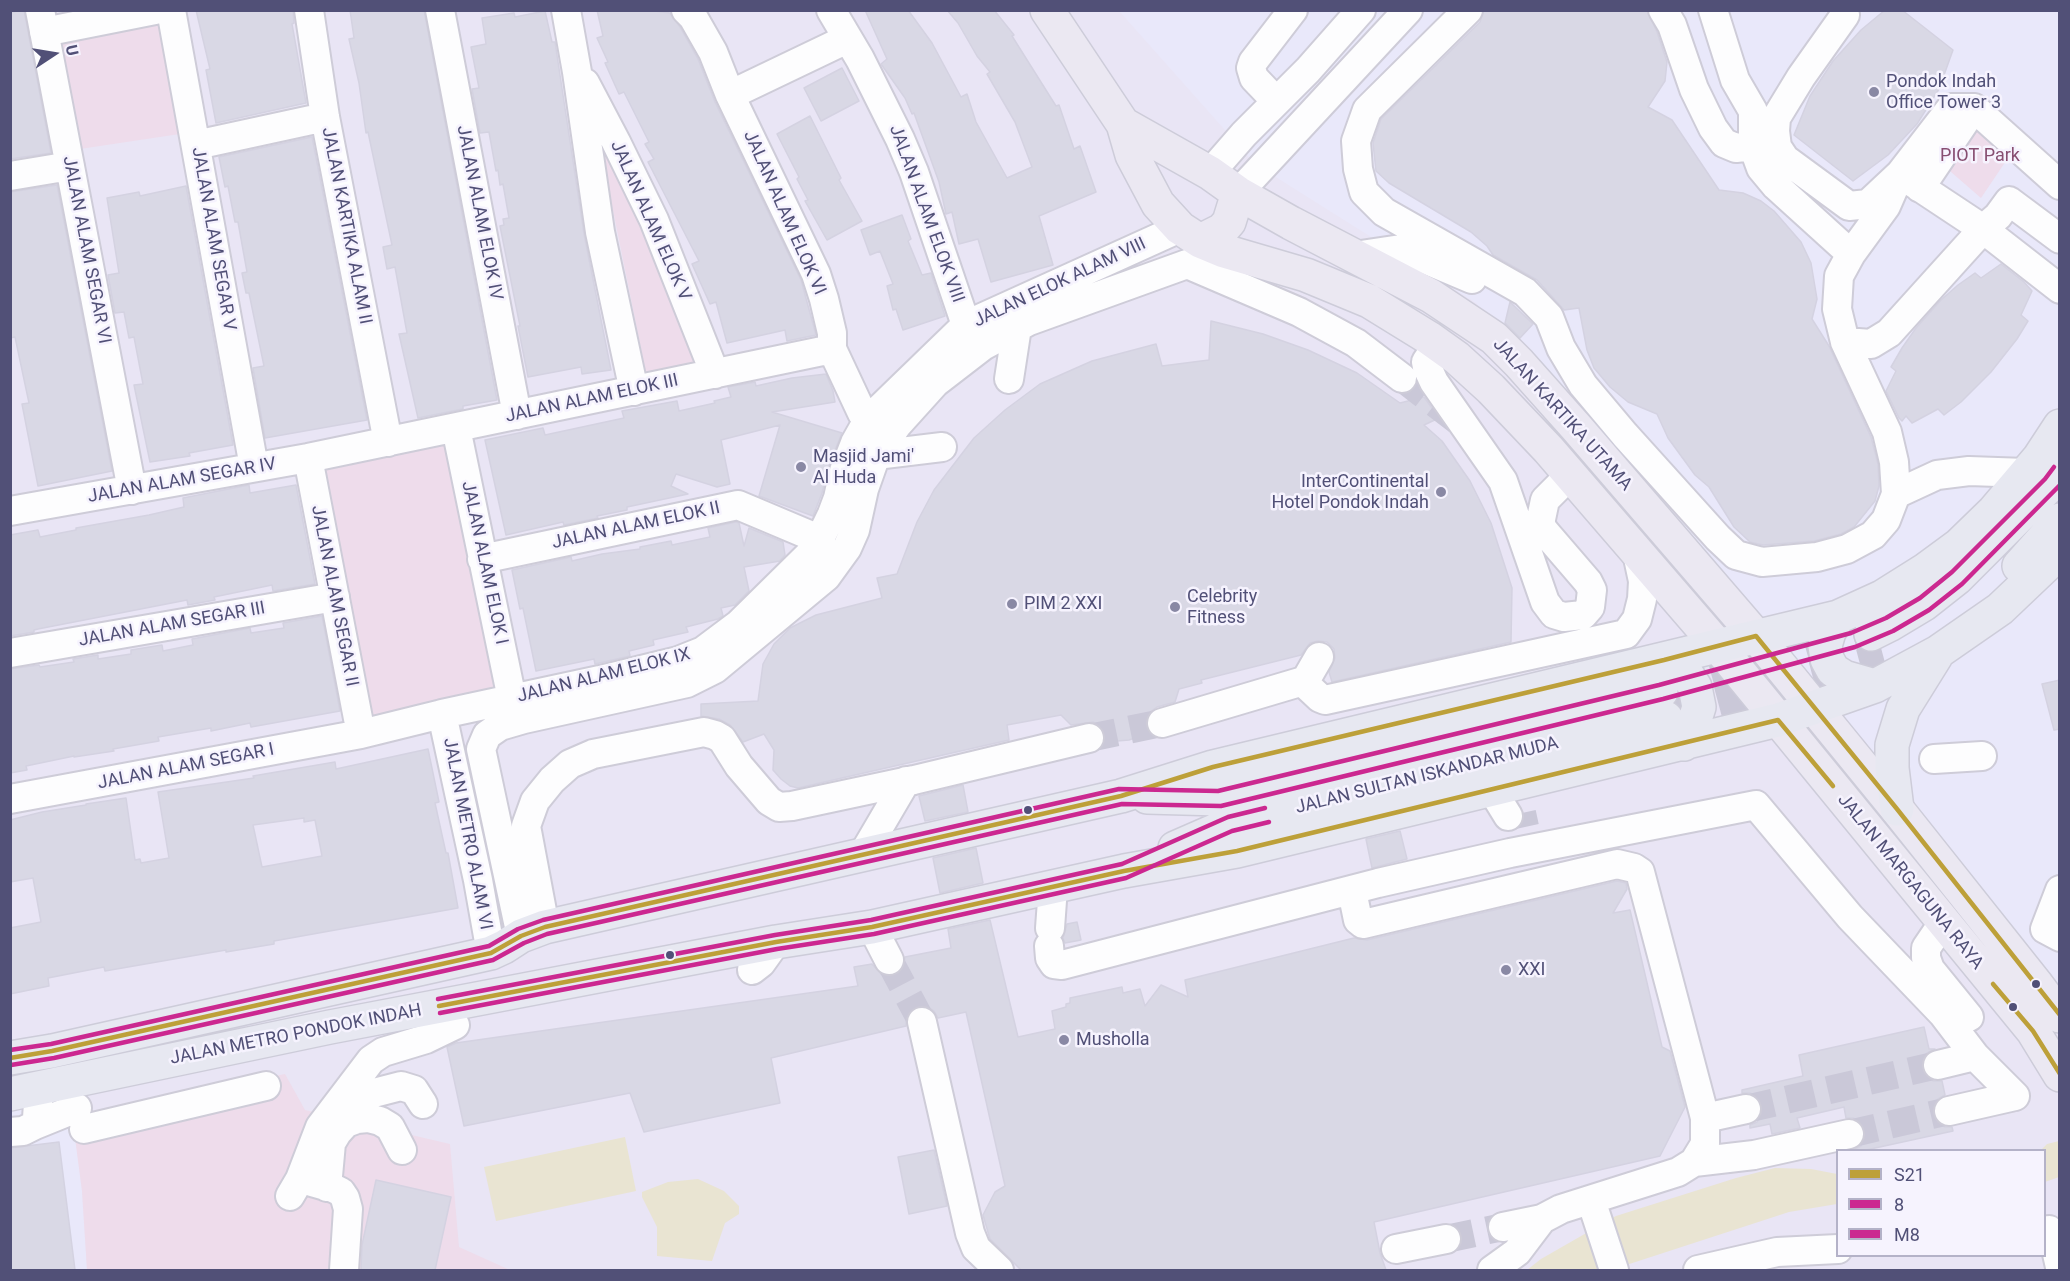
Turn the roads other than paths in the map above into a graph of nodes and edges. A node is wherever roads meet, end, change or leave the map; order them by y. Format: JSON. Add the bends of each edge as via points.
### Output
{"nodes":[{"id":1,"x":155,"y":10,"type":"edge"},
{"id":2,"x":171,"y":10,"type":"edge"},
{"id":3,"x":309,"y":10,"type":"edge"},
{"id":4,"x":440,"y":10,"type":"edge"},
{"id":5,"x":566,"y":10,"type":"edge"},
{"id":6,"x":686,"y":10,"type":"edge"},
{"id":7,"x":831,"y":10,"type":"edge"},
{"id":8,"x":1047,"y":10,"type":"edge"},
{"id":9,"x":1293,"y":10,"type":"edge"},
{"id":10,"x":1360,"y":10,"type":"edge"},
{"id":11,"x":1407,"y":10,"type":"edge"},
{"id":12,"x":1462,"y":10,"type":"edge"},
{"id":13,"x":1468,"y":10,"type":"edge"},
{"id":14,"x":1664,"y":10,"type":"edge"},
{"id":15,"x":1849,"y":13,"type":"edge"},
{"id":16,"x":42,"y":21,"type":"edge"},
{"id":17,"x":1716,"y":22,"type":"edge"},
{"id":18,"x":847,"y":39,"type":"junction"},
{"id":19,"x":1378,"y":42,"type":"junction"},
{"id":20,"x":1681,"y":50,"type":"junction"},
{"id":21,"x":577,"y":72,"type":"junction"},
{"id":22,"x":730,"y":95,"type":"junction"},
{"id":23,"x":1276,"y":101,"type":"junction"},
{"id":24,"x":1753,"y":111,"type":"junction"},
{"id":25,"x":326,"y":117,"type":"junction"},
{"id":26,"x":1123,"y":124,"type":"junction"},
{"id":27,"x":196,"y":145,"type":"junction"},
{"id":28,"x":1753,"y":146,"type":"junction"},
{"id":29,"x":2034,"y":162,"type":"junction"},
{"id":30,"x":70,"y":166,"type":"junction"},
{"id":31,"x":1203,"y":169,"type":"junction"},
{"id":32,"x":10,"y":176,"type":"edge"},
{"id":33,"x":1910,"y":181,"type":"junction"},
{"id":34,"x":2060,"y":185,"type":"edge"},
{"id":35,"x":1238,"y":193,"type":"junction"},
{"id":36,"x":2008,"y":201,"type":"junction"},
{"id":37,"x":1291,"y":223,"type":"junction"},
{"id":38,"x":1983,"y":229,"type":"junction"},
{"id":39,"x":1190,"y":238,"type":"junction"},
{"id":40,"x":2060,"y":239,"type":"edge"},
{"id":41,"x":1323,"y":240,"type":"junction"},
{"id":42,"x":1851,"y":254,"type":"junction"},
{"id":43,"x":1354,"y":256,"type":"junction"},
{"id":44,"x":1267,"y":263,"type":"junction"},
{"id":45,"x":1306,"y":275,"type":"junction"},
{"id":46,"x":2060,"y":289,"type":"edge"},
{"id":47,"x":1525,"y":292,"type":"junction"},
{"id":48,"x":966,"y":325,"type":"junction"},
{"id":49,"x":1017,"y":327,"type":"junction"},
{"id":50,"x":1845,"y":342,"type":"junction"},
{"id":51,"x":1438,"y":344,"type":"junction"},
{"id":52,"x":832,"y":349,"type":"junction"},
{"id":53,"x":714,"y":374,"type":"junction"},
{"id":54,"x":1402,"y":378,"type":"tunnel mouth"},
{"id":55,"x":1008,"y":379,"type":"dead end"},
{"id":56,"x":634,"y":391,"type":"junction"},
{"id":57,"x":517,"y":415,"type":"junction"},
{"id":58,"x":868,"y":420,"type":"junction"},
{"id":59,"x":2060,"y":426,"type":"edge"},
{"id":60,"x":456,"y":428,"type":"junction"},
{"id":61,"x":388,"y":441,"type":"junction"},
{"id":62,"x":942,"y":447,"type":"dead end"},
{"id":63,"x":353,"y":449,"type":"joint"},
{"id":64,"x":876,"y":455,"type":"junction"},
{"id":65,"x":308,"y":458,"type":"junction"},
{"id":66,"x":254,"y":467,"type":"junction"},
{"id":67,"x":2060,"y":471,"type":"edge"},
{"id":68,"x":2026,"y":473,"type":"junction"},
{"id":69,"x":1570,"y":475,"type":"junction"},
{"id":70,"x":132,"y":490,"type":"junction"},
{"id":71,"x":1896,"y":494,"type":"junction"},
{"id":72,"x":10,"y":511,"type":"edge"},
{"id":73,"x":2060,"y":519,"type":"edge"},
{"id":74,"x":821,"y":540,"type":"junction"},
{"id":75,"x":2060,"y":552,"type":"edge"},
{"id":76,"x":1637,"y":553,"type":"junction"},
{"id":77,"x":482,"y":559,"type":"junction"},
{"id":78,"x":335,"y":597,"type":"junction"},
{"id":79,"x":1838,"y":617,"type":"junction"},
{"id":80,"x":1756,"y":636,"type":"junction"},
{"id":81,"x":1718,"y":646,"type":"junction"},
{"id":82,"x":1938,"y":652,"type":"junction"},
{"id":83,"x":10,"y":653,"type":"edge"},
{"id":84,"x":1319,"y":657,"type":"dead end"},
{"id":85,"x":1876,"y":660,"type":"junction"},
{"id":86,"x":1304,"y":683,"type":"junction"},
{"id":87,"x":512,"y":699,"type":"junction"},
{"id":88,"x":1669,"y":703,"type":"junction"},
{"id":89,"x":1814,"y":708,"type":"junction"},
{"id":90,"x":442,"y":714,"type":"junction"},
{"id":91,"x":1779,"y":720,"type":"junction"},
{"id":92,"x":1162,"y":723,"type":"tunnel mouth"},
{"id":93,"x":361,"y":734,"type":"junction"},
{"id":94,"x":1089,"y":738,"type":"tunnel mouth"},
{"id":95,"x":1982,"y":756,"type":"dead end"},
{"id":96,"x":1934,"y":759,"type":"dead end"},
{"id":97,"x":906,"y":781,"type":"junction"},
{"id":98,"x":10,"y":799,"type":"edge"},
{"id":99,"x":1897,"y":809,"type":"junction"},
{"id":100,"x":1512,"y":821,"type":"junction"},
{"id":101,"x":1630,"y":831,"type":"junction"},
{"id":102,"x":1931,"y":852,"type":"junction"},
{"id":103,"x":862,"y":856,"type":"junction"},
{"id":104,"x":1124,"y":871,"type":"junction"},
{"id":105,"x":1640,"y":872,"type":"junction"},
{"id":106,"x":1903,"y":873,"type":"junction"},
{"id":107,"x":528,"y":886,"type":"junction"},
{"id":108,"x":1053,"y":887,"type":"junction"},
{"id":109,"x":2060,"y":890,"type":"edge"},
{"id":110,"x":1352,"y":891,"type":"junction"},
{"id":111,"x":481,"y":903,"type":"junction"},
{"id":112,"x":1943,"y":923,"type":"junction"},
{"id":113,"x":872,"y":927,"type":"junction"},
{"id":114,"x":533,"y":932,"type":"junction"},
{"id":115,"x":2060,"y":937,"type":"edge"},
{"id":116,"x":776,"y":942,"type":"junction"},
{"id":117,"x":491,"y":953,"type":"junction"},
{"id":118,"x":889,"y":960,"type":"tunnel mouth"},
{"id":119,"x":752,"y":970,"type":"dead end"},
{"id":120,"x":498,"y":995,"type":"junction"},
{"id":121,"x":415,"y":1010,"type":"junction"},
{"id":122,"x":2060,"y":1016,"type":"edge"},
{"id":123,"x":922,"y":1022,"type":"tunnel mouth"},
{"id":124,"x":1975,"y":1056,"type":"junction"},
{"id":125,"x":10,"y":1058,"type":"edge"},
{"id":126,"x":1938,"y":1065,"type":"tunnel mouth"},
{"id":127,"x":2060,"y":1075,"type":"edge"},
{"id":128,"x":266,"y":1086,"type":"dead end"},
{"id":129,"x":25,"y":1092,"type":"edge"},
{"id":130,"x":339,"y":1102,"type":"junction"},
{"id":131,"x":423,"y":1104,"type":"dead end"},
{"id":132,"x":1746,"y":1109,"type":"tunnel mouth"},
{"id":133,"x":1949,"y":1111,"type":"tunnel mouth"},
{"id":134,"x":1705,"y":1118,"type":"junction"},
{"id":135,"x":23,"y":1129,"type":"edge"},
{"id":136,"x":1850,"y":1134,"type":"tunnel mouth"},
{"id":137,"x":402,"y":1150,"type":"dead end"},
{"id":138,"x":1694,"y":1162,"type":"junction"},
{"id":139,"x":306,"y":1187,"type":"junction"},
{"id":140,"x":1594,"y":1213,"type":"junction"},
{"id":141,"x":1542,"y":1219,"type":"junction"},
{"id":142,"x":1503,"y":1227,"type":"tunnel mouth"},
{"id":143,"x":2046,"y":1231,"type":"edge"},
{"id":144,"x":1446,"y":1239,"type":"tunnel mouth"},
{"id":145,"x":1396,"y":1249,"type":"dead end"},
{"id":146,"x":1836,"y":1249,"type":"edge"},
{"id":147,"x":2060,"y":1267,"type":"edge"},
{"id":148,"x":344,"y":1270,"type":"edge"},
{"id":149,"x":999,"y":1270,"type":"edge"},
{"id":150,"x":1492,"y":1270,"type":"edge"},
{"id":151,"x":1614,"y":1270,"type":"edge"},
{"id":152,"x":1698,"y":1270,"type":"edge"}],
"edges":[{"from":1,"to":16,"type":"street"},
{"from":2,"to":27,"type":"street","name":"JALAN ALAM SEGAR V"},
{"from":3,"to":25,"type":"street","name":"JALAN KARTIKA ALAM II"},
{"from":4,"to":57,"type":"street","name":"JALAN ALAM ELOK IV"},
{"from":5,"to":21,"type":"street","name":"JALAN ALAM ELOK V"},
{"from":6,"to":22,"type":"street","name":"JALAN ALAM ELOK VI","via":[[713,52]]},
{"from":7,"to":18,"type":"street","name":"JALAN ALAM ELOK VIII"},
{"from":8,"to":26,"type":"main road","name":"JALAN KARTIKA UTAMA"},
{"from":9,"to":23,"type":"street","via":[[1251,68],[1254,78]]},
{"from":10,"to":23,"type":"street"},
{"from":11,"to":19,"type":"street"},
{"from":12,"to":19,"type":"street"},
{"from":13,"to":47,"type":"street","via":[[1367,110],[1356,141],[1358,170],[1365,192],[1384,212]]},
{"from":14,"to":20,"type":"street"},
{"from":15,"to":24,"type":"street","via":[[1805,46]]},
{"from":15,"to":33,"type":"street","via":[[1776,118],[1777,147],[1785,159],[1849,206],[1868,204]]},
{"from":16,"to":30,"type":"street","name":"JALAN ALAM SEGAR VI"},
{"from":17,"to":20,"type":"street","via":[[1712,27],[1696,28],[1684,37]]},
{"from":17,"to":24,"type":"street","via":[[1735,80]]},
{"from":18,"to":22,"type":"street"},
{"from":18,"to":48,"type":"street","name":"JALAN ALAM ELOK VIII","via":[[914,172]]},
{"from":19,"to":35,"type":"street"},
{"from":20,"to":28,"type":"street","via":[[1694,89],[1724,143],[1736,148]]},
{"from":21,"to":53,"type":"street","name":"JALAN ALAM ELOK V","via":[[654,220]]},
{"from":21,"to":56,"type":"street","name":"JALAN ALAM ELOK V","via":[[600,232]]},
{"from":22,"to":52,"type":"street","name":"JALAN ALAM ELOK VI","via":[[816,274]]},
{"from":23,"to":31,"type":"street"},
{"from":24,"to":28,"type":"street"},
{"from":25,"to":27,"type":"street"},
{"from":25,"to":61,"type":"street","name":"JALAN KARTIKA ALAM II"},
{"from":26,"to":31,"type":"main road","name":"JALAN KARTIKA UTAMA"},
{"from":26,"to":39,"type":"main road","name":"JALAN KARTIKA UTAMA","via":[[1132,155]]},
{"from":27,"to":66,"type":"street","name":"JALAN ALAM SEGAR V"},
{"from":28,"to":42,"type":"street","via":[[1761,168],[1776,186]]},
{"from":29,"to":33,"type":"street","via":[[1974,108]]},
{"from":29,"to":34,"type":"street"},
{"from":29,"to":36,"type":"street"},
{"from":30,"to":32,"type":"street"},
{"from":30,"to":70,"type":"street","name":"JALAN ALAM SEGAR VI"},
{"from":31,"to":35,"type":"main road","name":"JALAN KARTIKA UTAMA"},
{"from":31,"to":39,"type":"main road","via":[[1176,174],[1164,187]]},
{"from":33,"to":38,"type":"street"},
{"from":33,"to":42,"type":"street"},
{"from":35,"to":37,"type":"main road","name":"JALAN KARTIKA UTAMA"},
{"from":35,"to":39,"type":"main road","via":[[1229,222],[1222,230]]},
{"from":36,"to":38,"type":"street"},
{"from":36,"to":40,"type":"street"},
{"from":37,"to":41,"type":"main road","name":"JALAN KARTIKA UTAMA"},
{"from":37,"to":44,"type":"main road","via":[[1287,245]]},
{"from":38,"to":46,"type":"street"},
{"from":38,"to":50,"type":"street","via":[[1889,333],[1872,344]]},
{"from":39,"to":44,"type":"main road","name":"JALAN KARTIKA UTAMA"},
{"from":39,"to":48,"type":"street","name":"JALAN ELOK ALAM VIII"},
{"from":39,"to":49,"type":"street"},
{"from":39,"to":54,"type":"street","via":[[1299,312],[1356,343]]},
{"from":41,"to":43,"type":"main road","name":"JALAN KARTIKA UTAMA"},
{"from":41,"to":45,"type":"main road","via":[[1305,254]]},
{"from":42,"to":50,"type":"street","via":[[1839,276],[1838,287],[1837,309]]},
{"from":43,"to":47,"type":"street","via":[[1401,249],[1496,289]]},
{"from":43,"to":80,"type":"main road","name":"JALAN KARTIKA UTAMA","via":[[1431,296],[1494,338],[1576,426]]},
{"from":44,"to":45,"type":"main road","name":"JALAN KARTIKA UTAMA"},
{"from":45,"to":51,"type":"main road","name":"JALAN KARTIKA UTAMA","via":[[1369,301]]},
{"from":47,"to":71,"type":"street","via":[[1549,317],[1561,348],[1583,385],[1736,555],[1762,562],[1784,561],[1847,549],[1873,535],[1886,519]]},
{"from":48,"to":58,"type":"street","name":"JALAN ELOK ALAM VIII"},
{"from":49,"to":55,"type":"street"},
{"from":49,"to":64,"type":"street","via":[[983,346],[935,383]]},
{"from":50,"to":71,"type":"street","via":[[1887,432]]},
{"from":51,"to":69,"type":"main road","name":"JALAN KARTIKA UTAMA","via":[[1491,389]]},
{"from":51,"to":69,"type":"street","via":[[1426,367],[1503,481],[1545,602],[1554,614],[1576,617],[1590,607],[1592,590],[1545,532],[1540,519],[1545,500]]},
{"from":52,"to":53,"type":"street","name":"JALAN ALAM ELOK III"},
{"from":52,"to":58,"type":"street","name":"JALAN ALAM ELOK VI"},
{"from":53,"to":56,"type":"street","name":"JALAN ALAM ELOK III"},
{"from":56,"to":57,"type":"street","name":"JALAN ALAM ELOK III"},
{"from":57,"to":60,"type":"street","name":"JALAN ALAM ELOK III"},
{"from":58,"to":74,"type":"street","name":"JALAN ALAM ELOK IX","via":[[855,443]]},
{"from":59,"to":68,"type":"highway"},
{"from":60,"to":61,"type":"street","name":"JALAN ALAM ELOK III"},
{"from":60,"to":77,"type":"street","name":"JALAN ALAM ELOK I"},
{"from":61,"to":63,"type":"street","name":"JALAN ALAM ELOK III"},
{"from":62,"to":64,"type":"street"},
{"from":63,"to":65,"type":"street","name":"JALAN ALAM SEGAR IV"},
{"from":64,"to":107,"type":"street","via":[[855,530],[826,577],[715,669],[687,683],[524,719],[500,726],[487,735],[481,749]]},
{"from":65,"to":66,"type":"street","name":"JALAN ALAM SEGAR IV"},
{"from":65,"to":78,"type":"street","name":"JALAN ALAM SEGAR II"},
{"from":66,"to":70,"type":"street","name":"JALAN ALAM SEGAR IV"},
{"from":67,"to":85,"type":"highway","via":[[1957,578],[1889,625]]},
{"from":68,"to":71,"type":"street","via":[[1969,471],[1937,475]]},
{"from":68,"to":79,"type":"highway","via":[[1994,512],[1959,545],[1882,597]]},
{"from":69,"to":76,"type":"main road","name":"JALAN KARTIKA UTAMA"},
{"from":70,"to":72,"type":"street","name":"JALAN ALAM SEGAR IV"},
{"from":73,"to":85,"type":"highway","via":[[2015,571],[1964,613]]},
{"from":74,"to":77,"type":"street","name":"JALAN ALAM ELOK II","via":[[738,505]]},
{"from":74,"to":87,"type":"street","name":"JALAN ALAM ELOK IX","via":[[766,599],[703,651],[678,662]]},
{"from":75,"to":82,"type":"highway","via":[[2000,609]]},
{"from":76,"to":81,"type":"main road","name":"JALAN KARTIKA UTAMA"},
{"from":76,"to":86,"type":"street","via":[[1642,599],[1637,619],[1626,634],[1325,700]]},
{"from":77,"to":87,"type":"street","name":"JALAN ALAM ELOK I"},
{"from":78,"to":83,"type":"street","name":"JALAN ALAM SEGAR III"},
{"from":78,"to":93,"type":"street","name":"JALAN ALAM SEGAR II"},
{"from":79,"to":80,"type":"highway"},
{"from":79,"to":85,"type":"highway","via":[[1825,645],[1833,670],[1844,677]]},
{"from":80,"to":81,"type":"highway"},
{"from":80,"to":89,"type":"main road","name":"JALAN KARTIKA UTAMA"},
{"from":81,"to":88,"type":"highway","name":"JALAN METRO PONDOK INDAH"},
{"from":81,"to":91,"type":"main road","name":"JALAN KARTIKA UTAMA"},
{"from":82,"to":85,"type":"highway"},
{"from":82,"to":99,"type":"highway","via":[[1903,709],[1896,729],[1892,768]]},
{"from":84,"to":86,"type":"street"},
{"from":85,"to":89,"type":"highway"},
{"from":86,"to":92,"type":"street"},
{"from":87,"to":90,"type":"street","name":"JALAN ALAM ELOK IX"},
{"from":88,"to":91,"type":"highway","name":"JALAN METRO PONDOK INDAH"},
{"from":88,"to":100,"type":"highway","name":"JALAN METRO PONDOK INDAH"},
{"from":88,"to":103,"type":"highway","name":"JALAN METRO PONDOK INDAH","via":[[1213,767],[1121,796]]},
{"from":88,"to":104,"type":"highway","name":"JALAN SULTAN ISKANDAR MUDA","via":[[1230,824]]},
{"from":89,"to":91,"type":"highway"},
{"from":89,"to":99,"type":"main road","name":"JALAN MARGAGUNA RAYA"},
{"from":90,"to":93,"type":"street","name":"JALAN ALAM ELOK IX"},
{"from":90,"to":111,"type":"street","name":"JALAN METRO ALAM VI"},
{"from":91,"to":106,"type":"main road","name":"JALAN MARGAGUNA RAYA"},
{"from":93,"to":98,"type":"street","name":"JALAN ALAM SEGAR I"},
{"from":94,"to":97,"type":"street"},
{"from":95,"to":96,"type":"street"},
{"from":97,"to":103,"type":"street"},
{"from":97,"to":107,"type":"street","via":[[779,807],[769,801],[715,735],[704,732],[593,754],[570,764],[535,801],[526,826]]},
{"from":99,"to":102,"type":"main road","name":"JALAN MARGAGUNA RAYA"},
{"from":100,"to":101,"type":"street"},
{"from":100,"to":104,"type":"highway","name":"JALAN METRO PONDOK INDAH","via":[[1237,851]]},
{"from":100,"to":110,"type":"street"},
{"from":101,"to":105,"type":"street"},
{"from":101,"to":124,"type":"street","via":[[1756,805],[1801,863],[1943,1014]]},
{"from":102,"to":106,"type":"main road"},
{"from":102,"to":122,"type":"main road","name":"JALAN MARGAGUNA RAYA"},
{"from":103,"to":114,"type":"highway","name":"JALAN METRO PONDOK INDAH"},
{"from":104,"to":108,"type":"highway","name":"JALAN METRO PONDOK INDAH"},
{"from":105,"to":110,"type":"street","via":[[1617,864],[1363,924]]},
{"from":105,"to":134,"type":"street","via":[[1706,1089]]},
{"from":106,"to":112,"type":"main road","name":"JALAN MARGAGUNA RAYA"},
{"from":107,"to":111,"type":"street"},
{"from":107,"to":114,"type":"street"},
{"from":108,"to":110,"type":"street","via":[[1050,958],[1062,966]]},
{"from":108,"to":113,"type":"highway","name":"JALAN METRO PONDOK INDAH"},
{"from":109,"to":115,"type":"street","via":[[2045,929]]},
{"from":111,"to":117,"type":"street","name":"JALAN METRO ALAM VI"},
{"from":112,"to":124,"type":"street","via":[[1926,948],[1926,958],[1930,969],[1972,1020],[1977,1037]]},
{"from":112,"to":127,"type":"main road","name":"JALAN MARGAGUNA RAYA","via":[[2032,1031]]},
{"from":113,"to":116,"type":"highway","name":"JALAN METRO PONDOK INDAH"},
{"from":113,"to":118,"type":"street"},
{"from":114,"to":117,"type":"highway","name":"JALAN METRO PONDOK INDAH"},
{"from":116,"to":119,"type":"street"},
{"from":116,"to":120,"type":"highway","name":"JALAN METRO PONDOK INDAH"},
{"from":117,"to":120,"type":"highway"},
{"from":117,"to":125,"type":"highway","name":"JALAN METRO PONDOK INDAH"},
{"from":120,"to":121,"type":"highway","name":"JALAN METRO PONDOK INDAH"},
{"from":121,"to":129,"type":"highway","name":"JALAN METRO PONDOK INDAH"},
{"from":121,"to":130,"type":"street","via":[[455,1025],[371,1059]]},
{"from":123,"to":149,"type":"street","via":[[970,1233],[976,1248]]},
{"from":124,"to":126,"type":"street"},
{"from":124,"to":133,"type":"street","via":[[2015,1096]]},
{"from":128,"to":135,"type":"street"},
{"from":129,"to":135,"type":"street","via":[[38,1118]]},
{"from":130,"to":131,"type":"street","via":[[401,1086],[414,1090]]},
{"from":130,"to":139,"type":"street","via":[[320,1127]]},
{"from":132,"to":134,"type":"street"},
{"from":134,"to":138,"type":"street","via":[[1705,1144]]},
{"from":136,"to":138,"type":"street","via":[[1754,1155]]},
{"from":137,"to":139,"type":"street","via":[[390,1126],[380,1120],[357,1119],[337,1133]]},
{"from":138,"to":140,"type":"street"},
{"from":139,"to":148,"type":"street","via":[[341,1191],[345,1198],[348,1209]]},
{"from":140,"to":141,"type":"street","via":[[1561,1209]]},
{"from":140,"to":151,"type":"street"},
{"from":141,"to":142,"type":"street"},
{"from":141,"to":150,"type":"street","via":[[1517,1252]]},
{"from":143,"to":147,"type":"street","via":[[2053,1236]]},
{"from":144,"to":145,"type":"street"},
{"from":146,"to":152,"type":"street","via":[[1778,1252]]}]}
